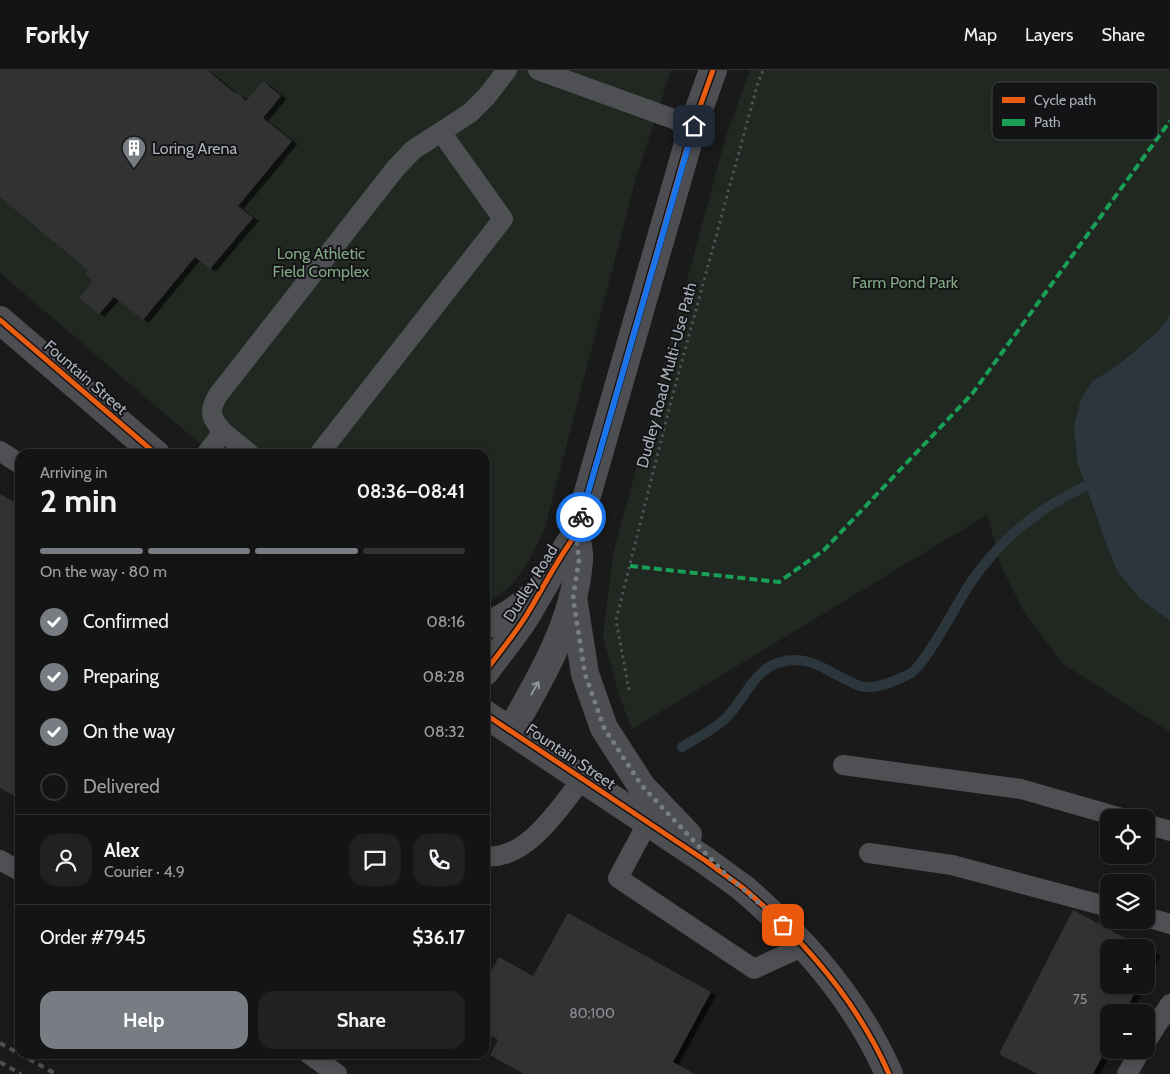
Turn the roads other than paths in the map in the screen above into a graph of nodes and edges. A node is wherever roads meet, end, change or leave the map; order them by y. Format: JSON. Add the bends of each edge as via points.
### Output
{"nodes":[{"id":1,"x":507,"y":70,"type":"edge"},
{"id":2,"x":538,"y":70,"type":"edge"},
{"id":3,"x":713,"y":70,"type":"edge"},
{"id":4,"x":694,"y":126,"type":"junction"},
{"id":5,"x":441,"y":132,"type":"junction"},
{"id":6,"x":0,"y":320,"type":"edge"},
{"id":7,"x":223,"y":432,"type":"junction"},
{"id":8,"x":150,"y":449,"type":"edge"},
{"id":9,"x":210,"y":449,"type":"edge"},
{"id":10,"x":244,"y":449,"type":"edge"},
{"id":11,"x":322,"y":449,"type":"edge"},
{"id":12,"x":0,"y":451,"type":"edge"},
{"id":13,"x":15,"y":461,"type":"edge"},
{"id":14,"x":576,"y":534,"type":"junction"},
{"id":15,"x":545,"y":585,"type":"junction"},
{"id":16,"x":573,"y":598,"type":"junction"},
{"id":17,"x":490,"y":623,"type":"edge"},
{"id":18,"x":490,"y":665,"type":"edge"},
{"id":19,"x":493,"y":722,"type":"edge"},
{"id":20,"x":843,"y":765,"type":"dead end"},
{"id":21,"x":582,"y":778,"type":"junction"},
{"id":22,"x":1100,"y":812,"type":"edge"},
{"id":23,"x":648,"y":822,"type":"junction"},
{"id":24,"x":1155,"y":827,"type":"edge"},
{"id":25,"x":1170,"y":831,"type":"edge"},
{"id":26,"x":869,"y":853,"type":"dead end"},
{"id":27,"x":490,"y":856,"type":"edge"},
{"id":28,"x":0,"y":860,"type":"edge"},
{"id":29,"x":15,"y":868,"type":"edge"},
{"id":30,"x":727,"y":876,"type":"junction"},
{"id":31,"x":1100,"y":905,"type":"edge"},
{"id":32,"x":1155,"y":920,"type":"edge"},
{"id":33,"x":1170,"y":924,"type":"edge"},
{"id":34,"x":804,"y":946,"type":"junction"},
{"id":35,"x":1170,"y":1004,"type":"edge"},
{"id":36,"x":1155,"y":1028,"type":"edge"},
{"id":37,"x":316,"y":1059,"type":"edge"},
{"id":38,"x":1136,"y":1059,"type":"edge"},
{"id":39,"x":337,"y":1074,"type":"edge"},
{"id":40,"x":889,"y":1074,"type":"edge"},
{"id":41,"x":1127,"y":1074,"type":"edge"}],
"edges":[{"from":1,"to":5,"type":"lane","via":[[470,113]]},
{"from":2,"to":4,"type":"lane"},
{"from":3,"to":4,"type":"street","name":"Dudley Road"},
{"from":4,"to":14,"type":"street","name":"Dudley Road"},
{"from":5,"to":7,"type":"lane","via":[[413,150],[395,169],[218,395],[212,405],[212,413],[214,422]]},
{"from":5,"to":11,"type":"lane","via":[[503,219]]},
{"from":6,"to":8,"type":"street","name":"Fountain Street"},
{"from":7,"to":9,"type":"lane"},
{"from":7,"to":10,"type":"lane"},
{"from":12,"to":13,"type":"lane"},
{"from":14,"to":15,"type":"street","name":"Dudley Road"},
{"from":14,"to":16,"type":"street","name":"Dudley Road","via":[[579,560]]},
{"from":15,"to":17,"type":"street","via":[[520,607]]},
{"from":15,"to":18,"type":"street","name":"Dudley Road"},
{"from":19,"to":16,"type":"street","name":"Dudley Road","one_way":true,"via":[[543,674]]},
{"from":16,"to":30,"type":"street","via":[[585,674],[604,728],[642,786]]},
{"from":19,"to":21,"type":"street","name":"Fountain Street"},
{"from":20,"to":22,"type":"lane","via":[[1021,789]]},
{"from":21,"to":23,"type":"street","name":"Fountain Street"},
{"from":21,"to":27,"type":"lane","via":[[536,834],[504,856]]},
{"from":23,"to":30,"type":"street","name":"Fountain Street"},
{"from":23,"to":34,"type":"lane","via":[[618,878],[754,969]]},
{"from":24,"to":25,"type":"lane"},
{"from":26,"to":31,"type":"lane","via":[[952,865]]},
{"from":28,"to":29,"type":"lane"},
{"from":30,"to":34,"type":"street","name":"Fountain Street"},
{"from":32,"to":33,"type":"lane"},
{"from":34,"to":40,"type":"street","name":"Fountain Street","via":[[857,1015]]},
{"from":35,"to":36,"type":"lane"},
{"from":37,"to":39,"type":"lane"},
{"from":38,"to":41,"type":"lane"}]}
